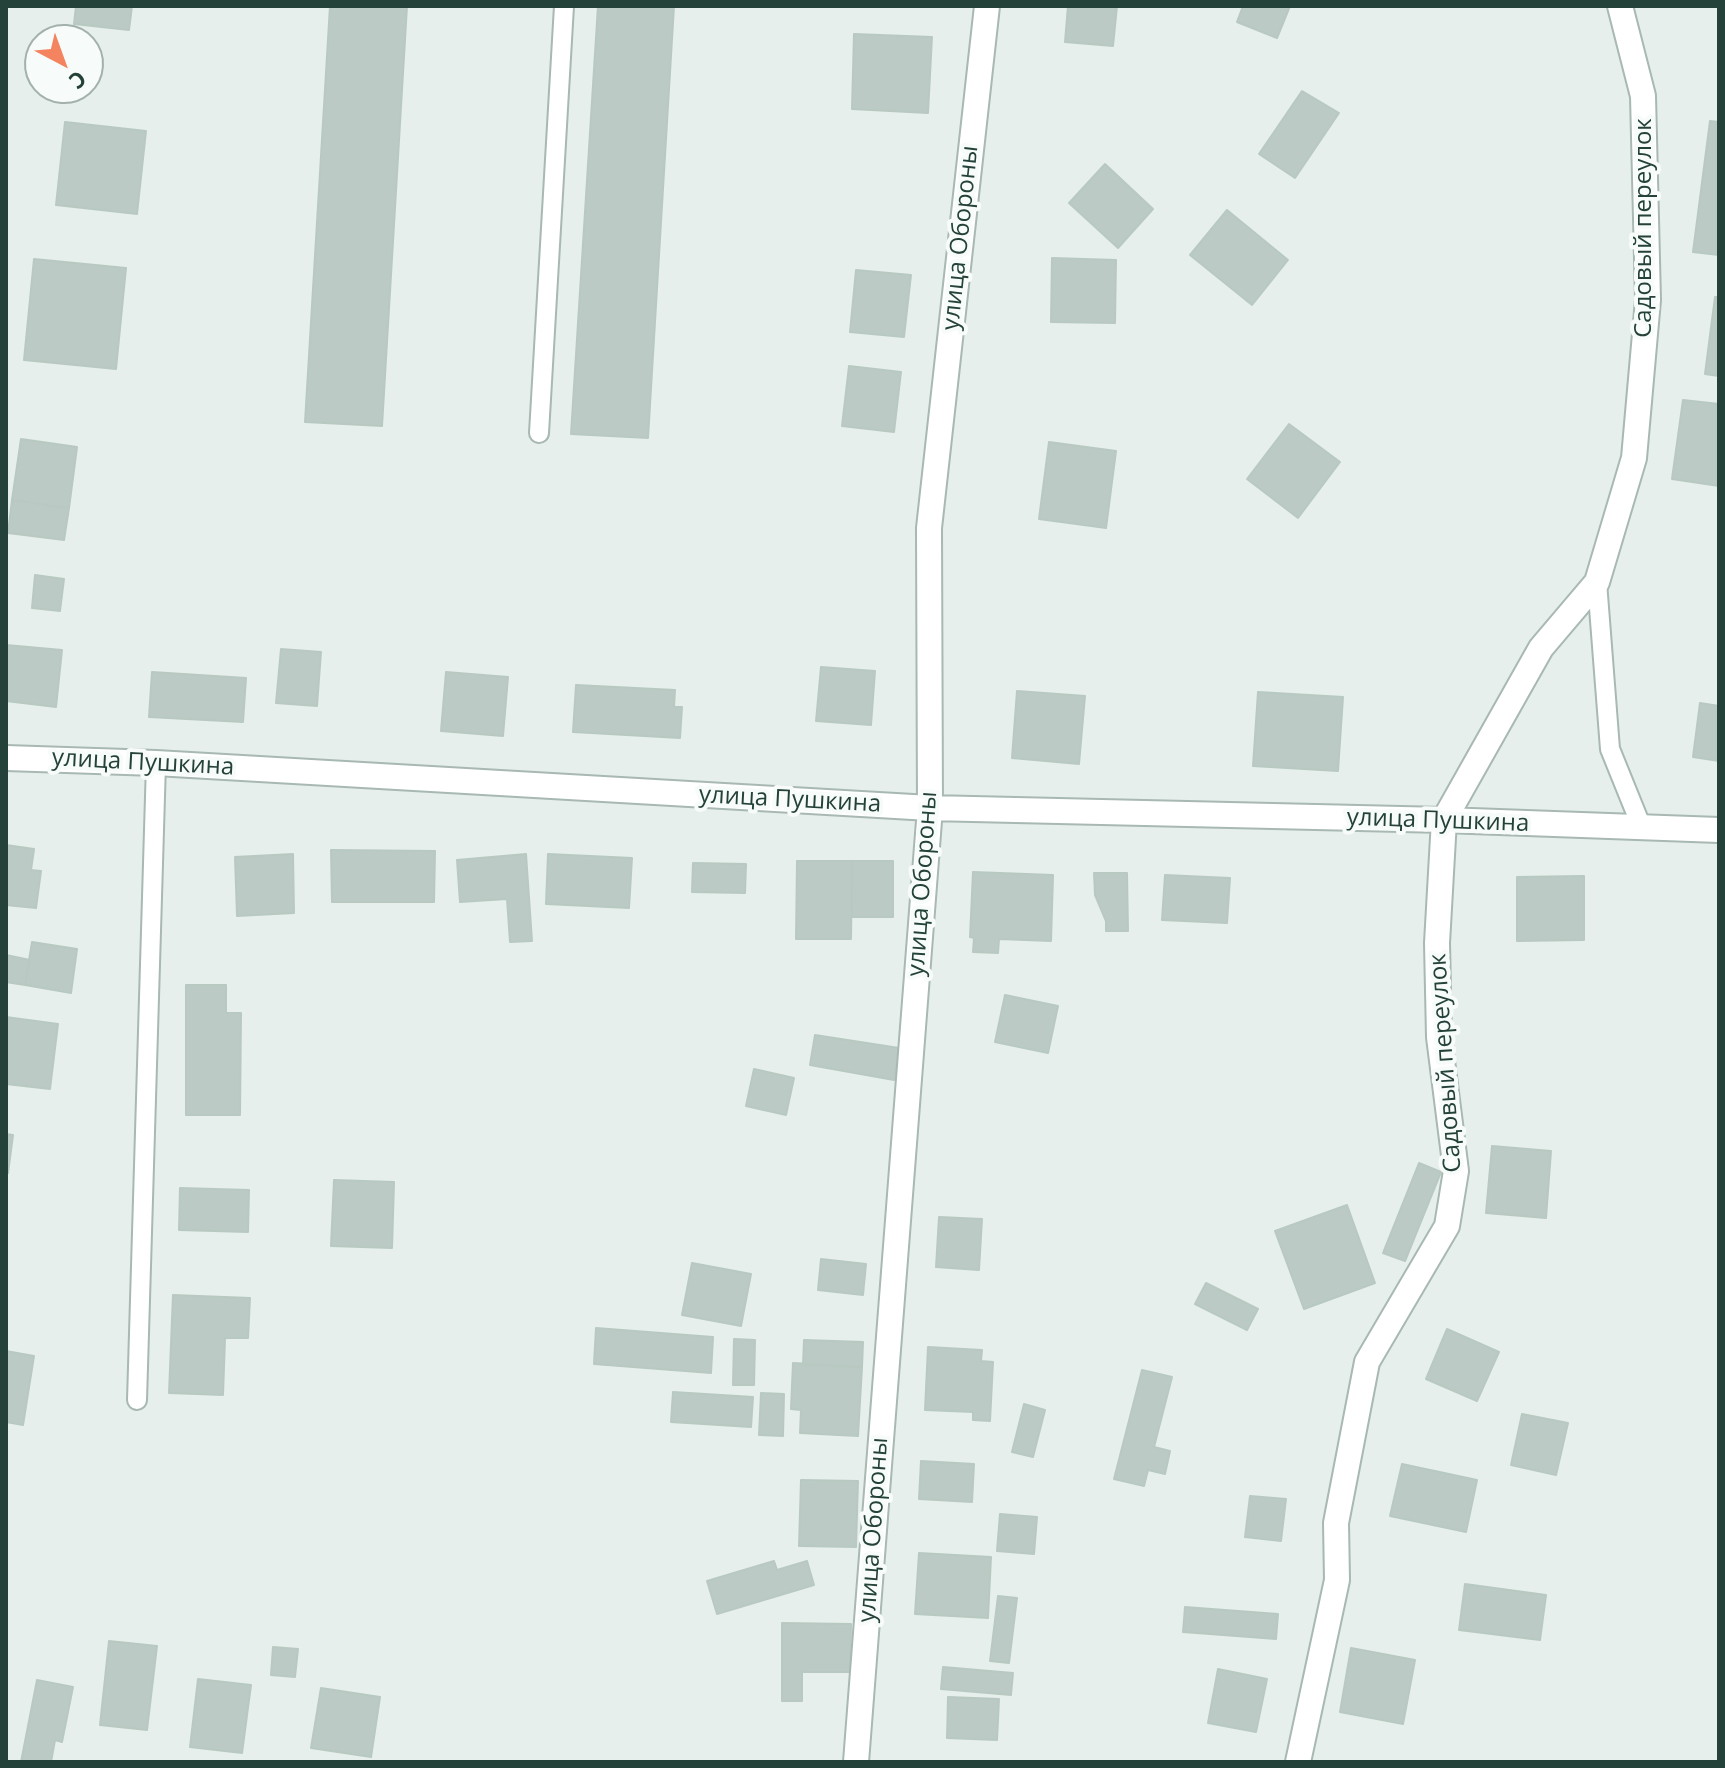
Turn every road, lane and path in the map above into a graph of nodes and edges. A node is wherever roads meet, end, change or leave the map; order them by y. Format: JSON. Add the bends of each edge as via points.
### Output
{"nodes":[{"id":1,"x":564,"y":6,"type":"edge"},
{"id":2,"x":987,"y":6,"type":"edge"},
{"id":3,"x":1620,"y":6,"type":"edge"},
{"id":4,"x":539,"y":433,"type":"dead end"},
{"id":5,"x":1597,"y":582,"type":"junction"},
{"id":6,"x":6,"y":758,"type":"edge"},
{"id":7,"x":156,"y":763,"type":"junction"},
{"id":8,"x":930,"y":808,"type":"junction"},
{"id":9,"x":1444,"y":820,"type":"junction"},
{"id":10,"x":1642,"y":828,"type":"junction"},
{"id":11,"x":1719,"y":830,"type":"edge"},
{"id":12,"x":137,"y":1400,"type":"dead end"},
{"id":13,"x":856,"y":1762,"type":"edge"},
{"id":14,"x":1298,"y":1762,"type":"edge"}],
"edges":[{"from":1,"to":4,"type":"lane"},
{"from":2,"to":8,"type":"street","name":"улица Обороны","via":[[929,528]]},
{"from":3,"to":5,"type":"street","name":"Садовый переулок","via":[[1643,96],[1648,300],[1634,458]]},
{"from":5,"to":9,"type":"street","name":"Садовый переулок","via":[[1541,648]]},
{"from":5,"to":10,"type":"lane","via":[[1610,749]]},
{"from":6,"to":7,"type":"street","name":"улица Пушкина"},
{"from":7,"to":8,"type":"street","name":"улица Пушкина"},
{"from":7,"to":12,"type":"lane"},
{"from":8,"to":9,"type":"street","name":"улица Пушкина"},
{"from":8,"to":13,"type":"street","name":"улица Обороны"},
{"from":9,"to":10,"type":"street","name":"улица Пушкина"},
{"from":9,"to":14,"type":"street","name":"Садовый переулок","via":[[1437,943],[1439,1037],[1456,1171],[1447,1226],[1367,1362],[1336,1523],[1337,1580]]},
{"from":10,"to":11,"type":"street","name":"улица Пушкина"}]}
